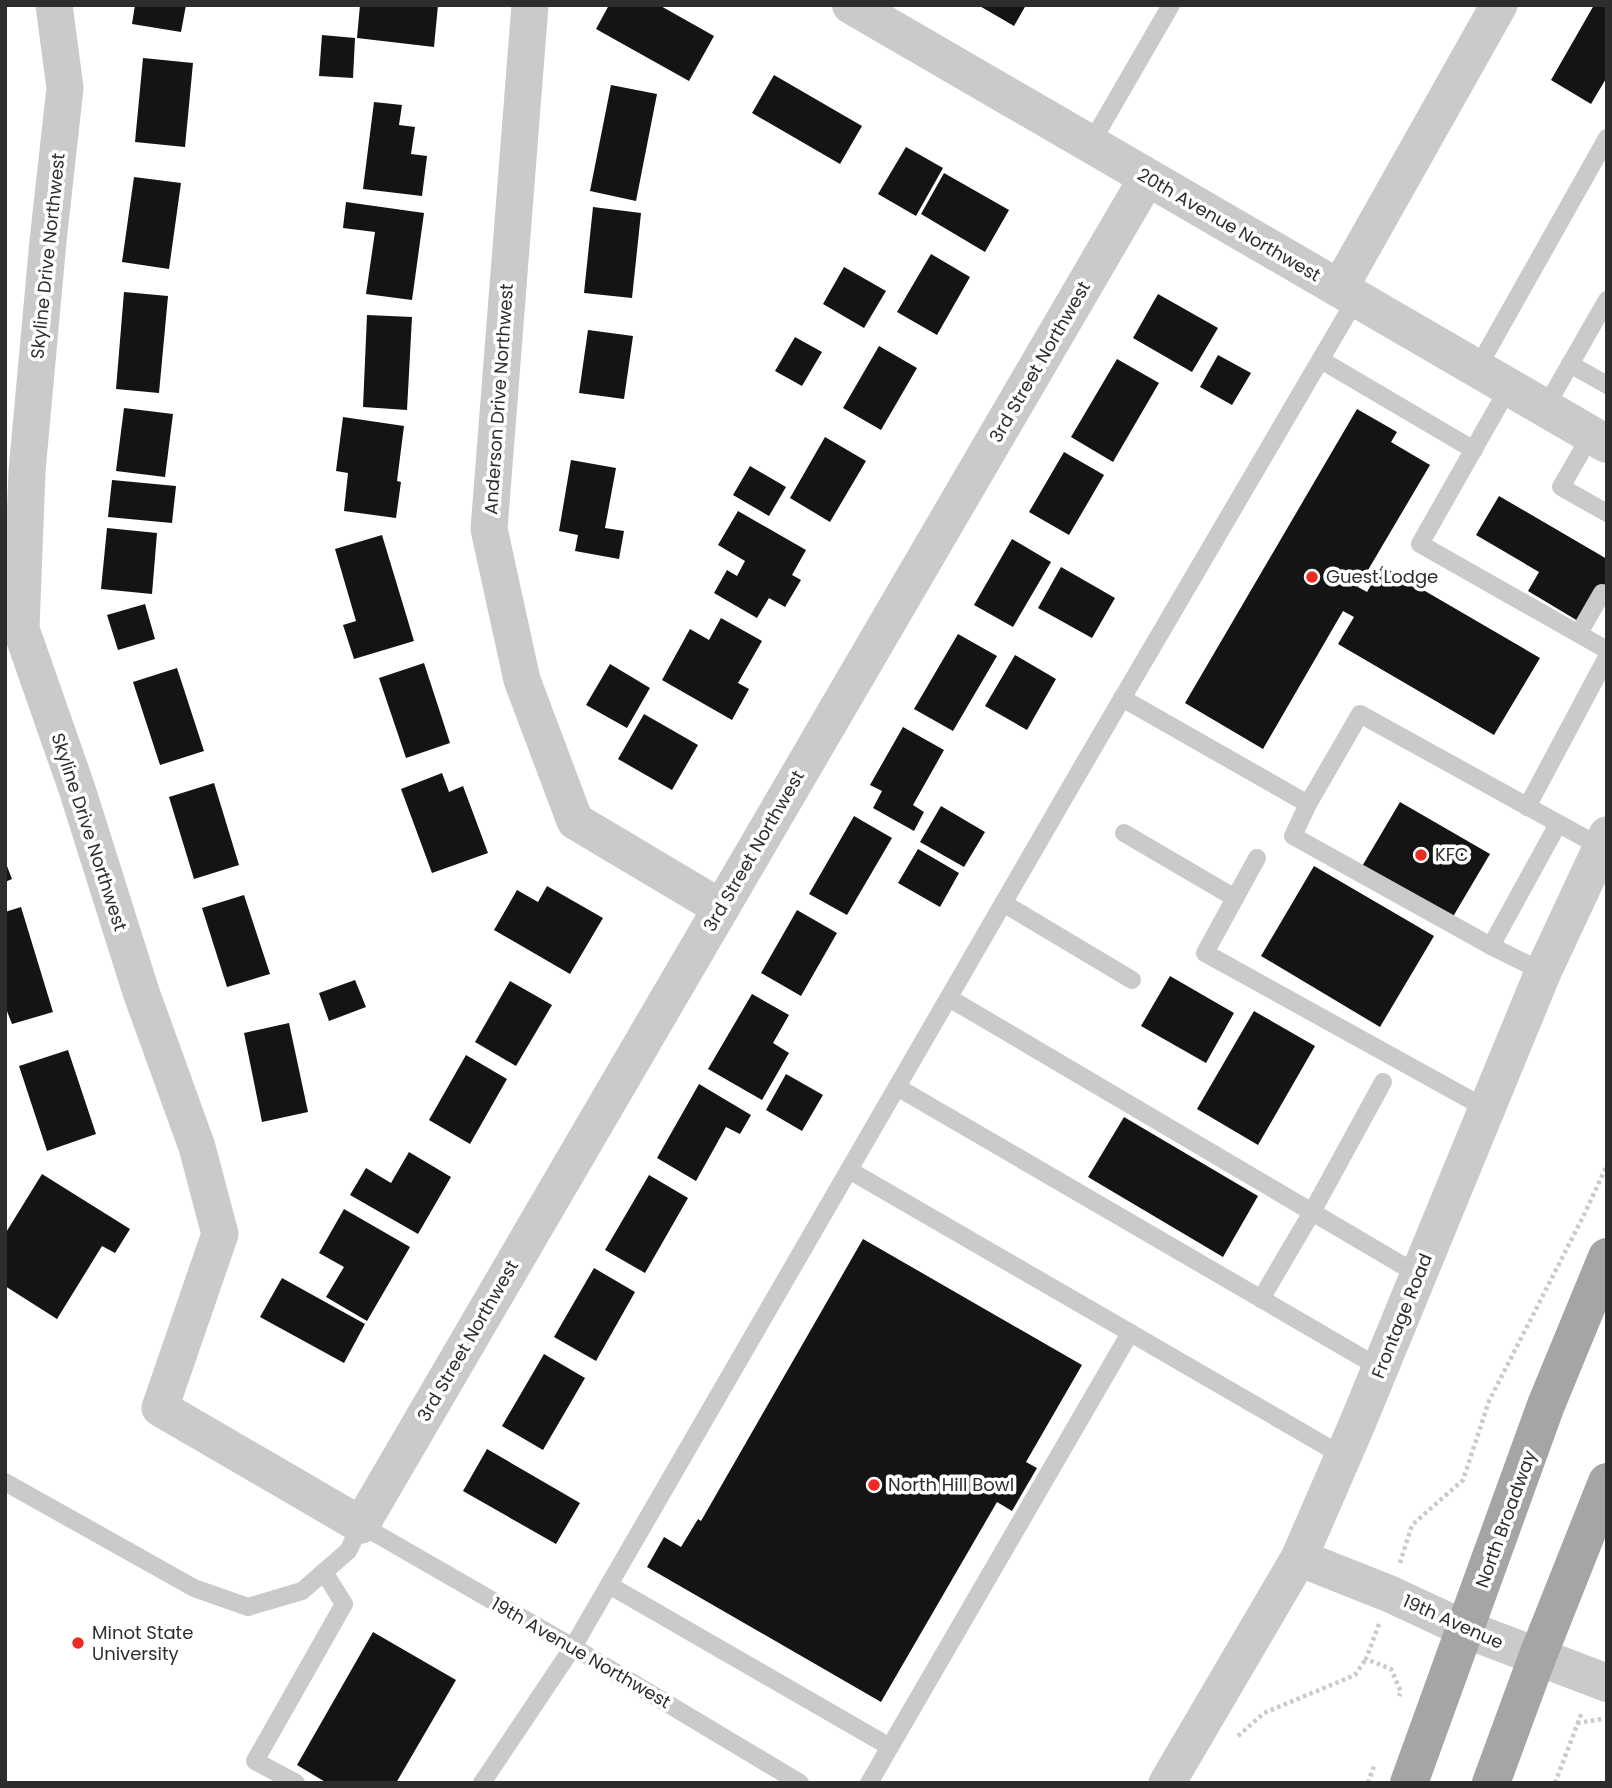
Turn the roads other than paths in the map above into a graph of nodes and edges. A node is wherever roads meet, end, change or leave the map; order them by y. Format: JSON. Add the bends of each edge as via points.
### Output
{"nodes":[{"id":1,"x":54,"y":5,"type":"edge"},
{"id":2,"x":530,"y":5,"type":"edge"},
{"id":3,"x":851,"y":5,"type":"edge"},
{"id":4,"x":1171,"y":5,"type":"edge"},
{"id":5,"x":1499,"y":5,"type":"edge"},
{"id":6,"x":1607,"y":138,"type":"edge"},
{"id":7,"x":1090,"y":145,"type":"junction"},
{"id":8,"x":1600,"y":166,"type":"edge"},
{"id":9,"x":1147,"y":178,"type":"junction"},
{"id":10,"x":1348,"y":294,"type":"junction"},
{"id":11,"x":1607,"y":300,"type":"edge"},
{"id":12,"x":1321,"y":360,"type":"junction"},
{"id":13,"x":1570,"y":364,"type":"junction"},
{"id":14,"x":1493,"y":378,"type":"junction"},
{"id":15,"x":1607,"y":385,"type":"edge"},
{"id":16,"x":1545,"y":408,"type":"junction"},
{"id":17,"x":1599,"y":439,"type":"edge"},
{"id":18,"x":1474,"y":450,"type":"junction"},
{"id":19,"x":1607,"y":513,"type":"edge"},
{"id":20,"x":1602,"y":593,"type":"dead end"},
{"id":21,"x":1579,"y":634,"type":"junction"},
{"id":22,"x":1607,"y":649,"type":"edge"},
{"id":23,"x":1607,"y":657,"type":"edge"},
{"id":24,"x":1122,"y":698,"type":"junction"},
{"id":25,"x":1308,"y":804,"type":"junction"},
{"id":26,"x":1527,"y":807,"type":"junction"},
{"id":27,"x":1558,"y":824,"type":"junction"},
{"id":28,"x":1124,"y":833,"type":"dead end"},
{"id":29,"x":1604,"y":841,"type":"edge"},
{"id":30,"x":1257,"y":858,"type":"dead end"},
{"id":31,"x":1235,"y":898,"type":"junction"},
{"id":32,"x":1003,"y":903,"type":"junction"},
{"id":33,"x":721,"y":908,"type":"junction"},
{"id":34,"x":1490,"y":946,"type":"junction"},
{"id":35,"x":1543,"y":972,"type":"junction"},
{"id":36,"x":1132,"y":980,"type":"dead end"},
{"id":37,"x":949,"y":998,"type":"junction"},
{"id":38,"x":1383,"y":1082,"type":"dead end"},
{"id":39,"x":897,"y":1087,"type":"junction"},
{"id":40,"x":1487,"y":1109,"type":"junction"},
{"id":41,"x":849,"y":1170,"type":"junction"},
{"id":42,"x":1312,"y":1212,"type":"junction"},
{"id":43,"x":1607,"y":1257,"type":"edge"},
{"id":44,"x":1419,"y":1275,"type":"junction"},
{"id":45,"x":1261,"y":1299,"type":"junction"},
{"id":46,"x":1130,"y":1333,"type":"junction"},
{"id":47,"x":1380,"y":1368,"type":"junction"},
{"id":48,"x":1343,"y":1456,"type":"junction"},
{"id":49,"x":5,"y":1482,"type":"edge"},
{"id":50,"x":1607,"y":1482,"type":"edge"},
{"id":51,"x":361,"y":1525,"type":"junction"},
{"id":52,"x":1299,"y":1558,"type":"junction"},
{"id":53,"x":324,"y":1572,"type":"junction"},
{"id":54,"x":609,"y":1584,"type":"junction"},
{"id":55,"x":1465,"y":1629,"type":"junction"},
{"id":56,"x":573,"y":1647,"type":"junction"},
{"id":57,"x":1537,"y":1658,"type":"junction"},
{"id":58,"x":1601,"y":1681,"type":"edge"},
{"id":59,"x":890,"y":1747,"type":"junction"},
{"id":60,"x":791,"y":1780,"type":"edge"},
{"id":61,"x":296,"y":1783,"type":"edge"},
{"id":62,"x":482,"y":1783,"type":"edge"},
{"id":63,"x":869,"y":1783,"type":"edge"},
{"id":64,"x":1167,"y":1783,"type":"edge"},
{"id":65,"x":1409,"y":1783,"type":"edge"},
{"id":66,"x":1491,"y":1783,"type":"edge"}],
"edges":[{"from":1,"to":51,"type":"street","name":"Skyline Drive Northwest","via":[[65,88],[27,471],[21,629],[197,1147],[220,1234],[160,1408]]},
{"from":2,"to":33,"type":"street","name":"Anderson Drive Northwest","via":[[488,529],[522,680],[575,821]]},
{"from":3,"to":7,"type":"street","name":"20th Avenue Northwest"},
{"from":4,"to":7,"type":"lane"},
{"from":5,"to":10,"type":"street"},
{"from":6,"to":8,"type":"lane"},
{"from":7,"to":9,"type":"street","name":"20th Avenue Northwest"},
{"from":8,"to":14,"type":"lane"},
{"from":9,"to":10,"type":"street","name":"20th Avenue Northwest"},
{"from":9,"to":33,"type":"street","name":"3rd Street Northwest"},
{"from":10,"to":12,"type":"lane"},
{"from":10,"to":14,"type":"street","name":"20th Avenue Northwest"},
{"from":11,"to":13,"type":"lane"},
{"from":12,"to":18,"type":"lane"},
{"from":12,"to":24,"type":"lane"},
{"from":13,"to":15,"type":"lane"},
{"from":13,"to":16,"type":"lane"},
{"from":14,"to":16,"type":"street","name":"20th Avenue Northwest"},
{"from":14,"to":18,"type":"lane"},
{"from":16,"to":17,"type":"street","name":"20th Avenue Northwest"},
{"from":17,"to":19,"type":"lane","via":[[1562,487]]},
{"from":18,"to":21,"type":"lane","via":[[1420,544]]},
{"from":20,"to":21,"type":"lane"},
{"from":21,"to":22,"type":"lane"},
{"from":23,"to":26,"type":"lane"},
{"from":24,"to":25,"type":"lane"},
{"from":24,"to":32,"type":"lane"},
{"from":25,"to":26,"type":"lane","via":[[1360,715]]},
{"from":25,"to":34,"type":"lane","via":[[1293,836]]},
{"from":26,"to":27,"type":"lane"},
{"from":27,"to":29,"type":"lane"},
{"from":27,"to":34,"type":"lane"},
{"from":28,"to":31,"type":"lane"},
{"from":29,"to":35,"type":"street","name":"Frontage Road"},
{"from":30,"to":31,"type":"lane"},
{"from":31,"to":40,"type":"lane","via":[[1205,953]]},
{"from":32,"to":36,"type":"lane"},
{"from":32,"to":37,"type":"lane"},
{"from":33,"to":51,"type":"street","name":"3rd Street Northwest"},
{"from":34,"to":35,"type":"lane"},
{"from":35,"to":40,"type":"street","name":"Frontage Road"},
{"from":37,"to":39,"type":"lane"},
{"from":37,"to":42,"type":"lane"},
{"from":38,"to":42,"type":"lane"},
{"from":39,"to":41,"type":"lane"},
{"from":39,"to":45,"type":"lane"},
{"from":40,"to":44,"type":"street","name":"Frontage Road"},
{"from":41,"to":46,"type":"lane"},
{"from":41,"to":54,"type":"lane"},
{"from":42,"to":44,"type":"lane"},
{"from":42,"to":45,"type":"lane"},
{"from":43,"to":55,"type":"main road","name":"North Broadway","via":[[1546,1405]]},
{"from":44,"to":47,"type":"street","name":"Frontage Road"},
{"from":45,"to":47,"type":"lane"},
{"from":46,"to":48,"type":"lane"},
{"from":46,"to":59,"type":"lane"},
{"from":47,"to":48,"type":"street","name":"Frontage Road"},
{"from":48,"to":52,"type":"street","name":"Frontage Road"},
{"from":49,"to":53,"type":"lane","via":[[194,1588],[248,1607],[302,1591]]},
{"from":50,"to":57,"type":"main road"},
{"from":51,"to":53,"type":"lane","via":[[348,1551]]},
{"from":51,"to":56,"type":"lane","name":"19th Avenue Northwest"},
{"from":52,"to":55,"type":"street","name":"19th Avenue"},
{"from":52,"to":64,"type":"street","name":"Frontage Road"},
{"from":53,"to":61,"type":"lane","via":[[344,1604],[255,1761]]},
{"from":54,"to":56,"type":"lane"},
{"from":54,"to":59,"type":"lane"},
{"from":55,"to":57,"type":"street","name":"19th Avenue"},
{"from":55,"to":65,"type":"main road","name":"North Broadway"},
{"from":56,"to":60,"type":"lane","name":"19th Avenue Northwest"},
{"from":56,"to":62,"type":"lane"},
{"from":57,"to":58,"type":"street","name":"19th Avenue"},
{"from":57,"to":66,"type":"main road"},
{"from":59,"to":63,"type":"lane"}]}
